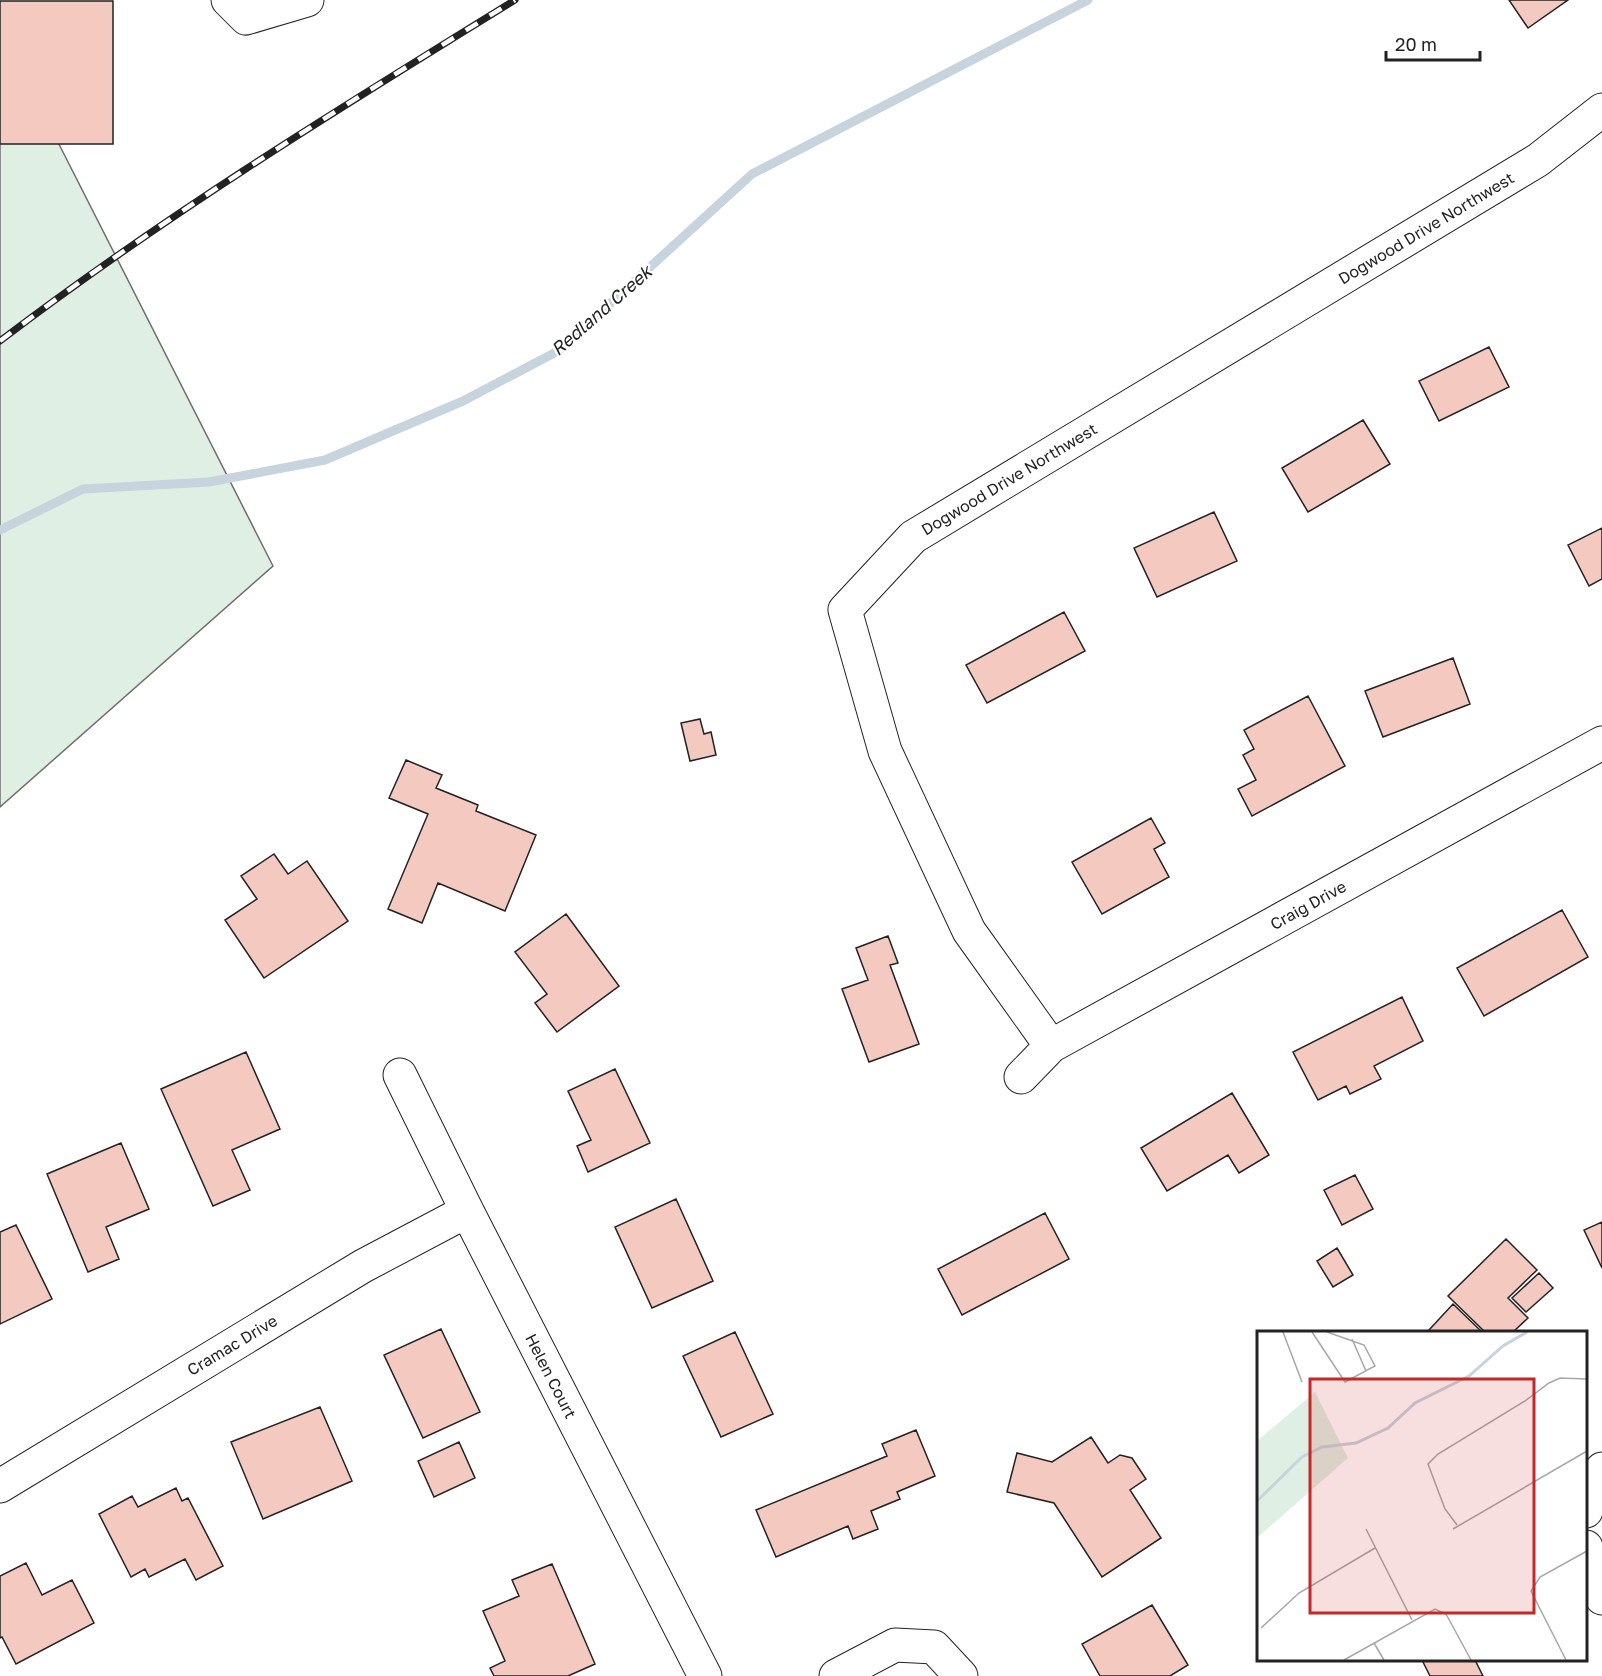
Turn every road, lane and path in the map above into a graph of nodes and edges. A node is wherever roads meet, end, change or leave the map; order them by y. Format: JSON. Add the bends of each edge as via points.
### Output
{"nodes":[{"id":1,"x":228,"y":0,"type":"edge"},
{"id":2,"x":307,"y":0,"type":"edge"},
{"id":3,"x":1602,"y":110,"type":"edge"},
{"id":4,"x":1602,"y":742,"type":"edge"},
{"id":5,"x":1051,"y":1046,"type":"junction"},
{"id":6,"x":400,"y":1074,"type":"dead end"},
{"id":7,"x":1021,"y":1077,"type":"dead end"},
{"id":8,"x":467,"y":1211,"type":"junction"},
{"id":9,"x":1602,"y":1469,"type":"edge"},
{"id":10,"x":0,"y":1486,"type":"edge"},
{"id":11,"x":1587,"y":1506,"type":"edge"},
{"id":12,"x":1587,"y":1551,"type":"edge"},
{"id":13,"x":1602,"y":1598,"type":"edge"},
{"id":14,"x":705,"y":1676,"type":"edge"},
{"id":15,"x":836,"y":1676,"type":"edge"},
{"id":16,"x":961,"y":1676,"type":"edge"}],
"edges":[{"from":1,"to":2,"type":"street","via":[[246,18]]},
{"from":3,"to":5,"type":"street","name":"Dogwood Drive Northwest","via":[[1538,160],[913,537],[845,609],[885,751],[969,931]]},
{"from":4,"to":5,"type":"street","name":"Craig Drive"},
{"from":5,"to":7,"type":"street","name":"Craig Drive"},
{"from":6,"to":8,"type":"street","name":"Helen Court"},
{"from":8,"to":10,"type":"street","name":"Cramac Drive","via":[[363,1266]]},
{"from":8,"to":14,"type":"street","name":"Helen Court"},
{"from":9,"to":11,"type":"street","via":[[1591,1487]]},
{"from":12,"to":13,"type":"street"},
{"from":15,"to":16,"type":"street","via":[[895,1645],[934,1647]]}]}
